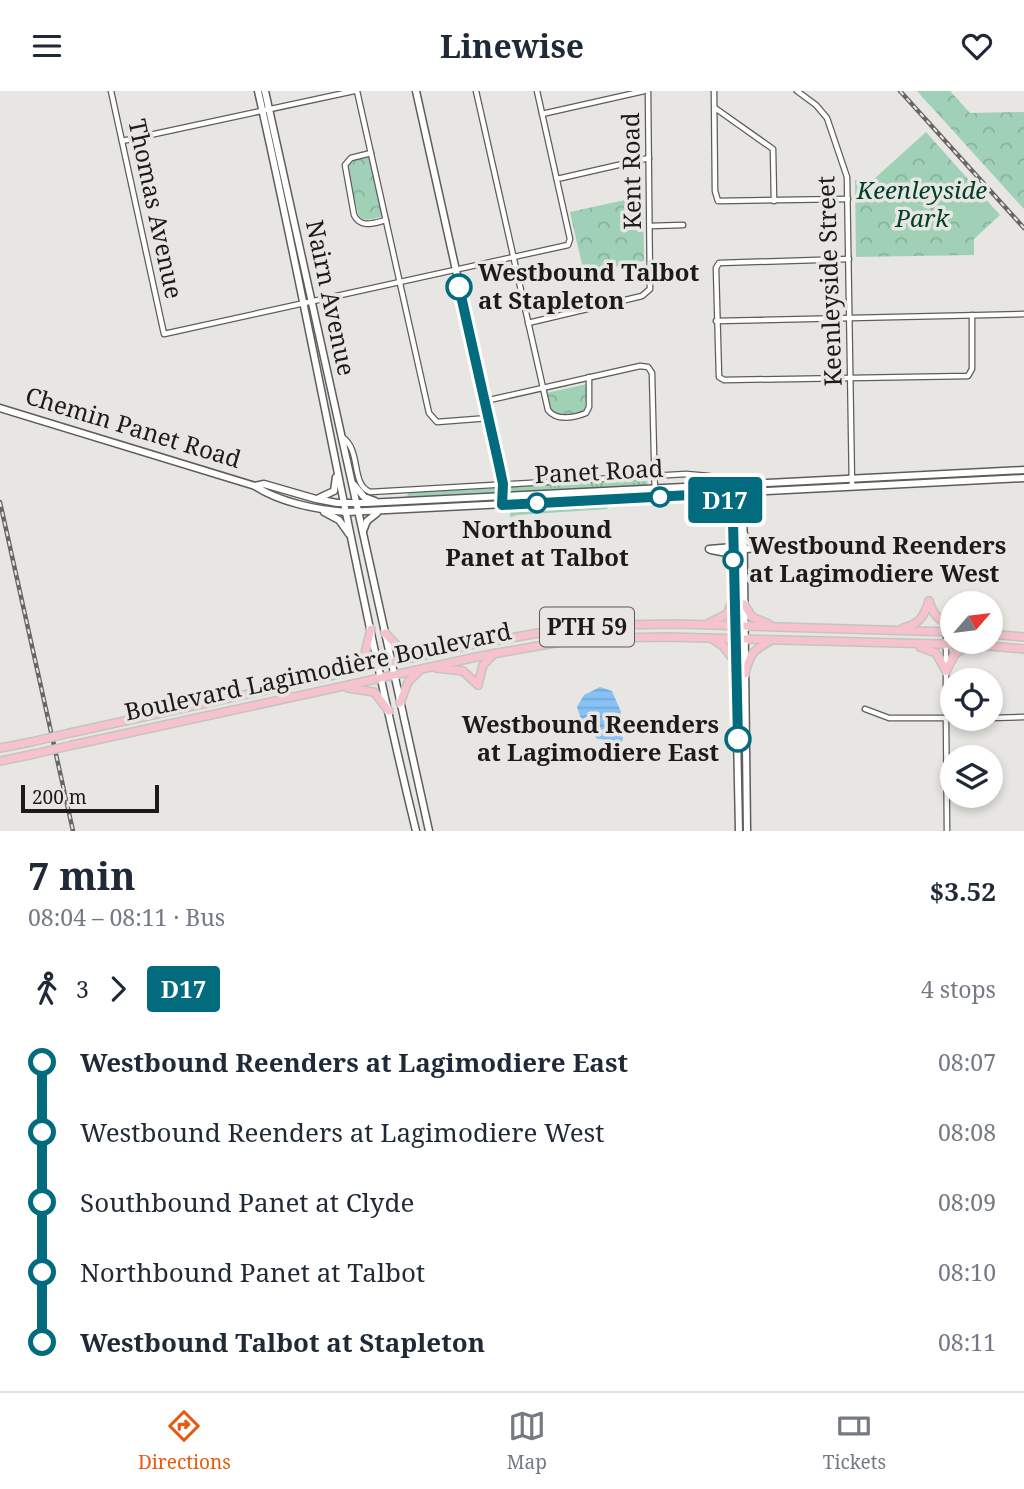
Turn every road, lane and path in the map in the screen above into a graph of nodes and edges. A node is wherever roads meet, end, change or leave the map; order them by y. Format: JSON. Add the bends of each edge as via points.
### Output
{"nodes":[{"id":1,"x":111,"y":91,"type":"edge"},
{"id":2,"x":258,"y":91,"type":"edge"},
{"id":3,"x":265,"y":91,"type":"edge"},
{"id":4,"x":356,"y":91,"type":"edge"},
{"id":5,"x":415,"y":91,"type":"edge"},
{"id":6,"x":476,"y":91,"type":"edge"},
{"id":7,"x":537,"y":91,"type":"edge"},
{"id":8,"x":646,"y":91,"type":"edge"},
{"id":9,"x":714,"y":91,"type":"edge"},
{"id":10,"x":797,"y":91,"type":"edge"},
{"id":11,"x":714,"y":108,"type":"junction"},
{"id":12,"x":265,"y":110,"type":"junction"},
{"id":13,"x":542,"y":114,"type":"junction"},
{"id":14,"x":122,"y":141,"type":"junction"},
{"id":15,"x":371,"y":153,"type":"junction"},
{"id":16,"x":649,"y":158,"type":"junction"},
{"id":17,"x":557,"y":179,"type":"junction"},
{"id":18,"x":848,"y":199,"type":"junction"},
{"id":19,"x":774,"y":201,"type":"junction"},
{"id":20,"x":386,"y":220,"type":"junction"},
{"id":21,"x":683,"y":225,"type":"dead end"},
{"id":22,"x":650,"y":226,"type":"junction"},
{"id":23,"x":513,"y":258,"type":"junction"},
{"id":24,"x":849,"y":259,"type":"junction"},
{"id":25,"x":455,"y":270,"type":"junction"},
{"id":26,"x":400,"y":283,"type":"junction"},
{"id":27,"x":308,"y":303,"type":"junction"},
{"id":28,"x":1024,"y":314,"type":"edge"},
{"id":29,"x":972,"y":315,"type":"junction"},
{"id":30,"x":849,"y":318,"type":"junction"},
{"id":31,"x":716,"y":321,"type":"junction"},
{"id":32,"x":528,"y":323,"type":"junction"},
{"id":33,"x":318,"y":350,"type":"junction"},
{"id":34,"x":589,"y":377,"type":"junction"},
{"id":35,"x":850,"y":378,"type":"junction"},
{"id":36,"x":542,"y":387,"type":"junction"},
{"id":37,"x":484,"y":401,"type":"junction"},
{"id":38,"x":0,"y":408,"type":"edge"},
{"id":39,"x":489,"y":418,"type":"junction"},
{"id":40,"x":341,"y":436,"type":"junction"},
{"id":41,"x":332,"y":438,"type":"junction"},
{"id":42,"x":337,"y":461,"type":"junction"},
{"id":43,"x":1024,"y":470,"type":"edge"},
{"id":44,"x":359,"y":475,"type":"junction"},
{"id":45,"x":654,"y":476,"type":"junction"},
{"id":46,"x":351,"y":478,"type":"junction"},
{"id":47,"x":852,"y":478,"type":"junction"},
{"id":48,"x":1024,"y":478,"type":"edge"},
{"id":49,"x":732,"y":484,"type":"junction"},
{"id":50,"x":743,"y":484,"type":"junction"},
{"id":51,"x":712,"y":485,"type":"junction"},
{"id":52,"x":503,"y":486,"type":"junction"},
{"id":53,"x":852,"y":487,"type":"junction"},
{"id":54,"x":655,"y":488,"type":"junction"},
{"id":55,"x":408,"y":490,"type":"junction"},
{"id":56,"x":766,"y":491,"type":"junction"},
{"id":57,"x":277,"y":492,"type":"junction"},
{"id":58,"x":742,"y":492,"type":"junction"},
{"id":59,"x":732,"y":493,"type":"junction"},
{"id":60,"x":709,"y":494,"type":"junction"},
{"id":61,"x":504,"y":496,"type":"junction"},
{"id":62,"x":655,"y":497,"type":"junction"},
{"id":63,"x":316,"y":499,"type":"junction"},
{"id":64,"x":293,"y":501,"type":"junction"},
{"id":65,"x":400,"y":501,"type":"junction"},
{"id":66,"x":380,"y":502,"type":"junction"},
{"id":67,"x":344,"y":503,"type":"junction"},
{"id":68,"x":356,"y":503,"type":"junction"},
{"id":69,"x":505,"y":505,"type":"junction"},
{"id":70,"x":383,"y":511,"type":"junction"},
{"id":71,"x":346,"y":512,"type":"junction"},
{"id":72,"x":358,"y":512,"type":"junction"},
{"id":73,"x":743,"y":516,"type":"junction"},
{"id":74,"x":733,"y":518,"type":"junction"},
{"id":75,"x":743,"y":530,"type":"junction"},
{"id":76,"x":363,"y":533,"type":"junction"},
{"id":77,"x":351,"y":538,"type":"junction"},
{"id":78,"x":744,"y":546,"type":"junction"},
{"id":79,"x":733,"y":547,"type":"junction"},
{"id":80,"x":733,"y":564,"type":"junction"},
{"id":81,"x":743,"y":592,"type":"junction"},
{"id":82,"x":734,"y":598,"type":"junction"},
{"id":83,"x":744,"y":604,"type":"junction"},
{"id":84,"x":940,"y":620,"type":"edge"},
{"id":85,"x":706,"y":625,"type":"junction"},
{"id":86,"x":735,"y":626,"type":"junction"},
{"id":87,"x":744,"y":626,"type":"junction"},
{"id":88,"x":780,"y":627,"type":"junction"},
{"id":89,"x":370,"y":629,"type":"junction"},
{"id":90,"x":891,"y":630,"type":"junction"},
{"id":91,"x":940,"y":632,"type":"edge"},
{"id":92,"x":385,"y":633,"type":"junction"},
{"id":93,"x":1003,"y":635,"type":"edge"},
{"id":94,"x":1024,"y":637,"type":"edge"},
{"id":95,"x":711,"y":638,"type":"junction"},
{"id":96,"x":740,"y":639,"type":"junction"},
{"id":97,"x":773,"y":639,"type":"junction"},
{"id":98,"x":899,"y":643,"type":"junction"},
{"id":99,"x":940,"y":644,"type":"edge"},
{"id":100,"x":1003,"y":647,"type":"edge"},
{"id":101,"x":1024,"y":649,"type":"edge"},
{"id":102,"x":440,"y":652,"type":"junction"},
{"id":103,"x":496,"y":653,"type":"junction"},
{"id":104,"x":391,"y":662,"type":"junction"},
{"id":105,"x":736,"y":663,"type":"junction"},
{"id":106,"x":379,"y":665,"type":"junction"},
{"id":107,"x":426,"y":668,"type":"junction"},
{"id":108,"x":945,"y":668,"type":"edge"},
{"id":109,"x":341,"y":673,"type":"junction"},
{"id":110,"x":745,"y":674,"type":"junction"},
{"id":111,"x":394,"y":675,"type":"junction"},
{"id":112,"x":381,"y":678,"type":"junction"},
{"id":113,"x":340,"y":687,"type":"junction"},
{"id":114,"x":400,"y":702,"type":"junction"},
{"id":115,"x":865,"y":709,"type":"dead end"},
{"id":116,"x":389,"y":711,"type":"junction"},
{"id":117,"x":1024,"y":717,"type":"edge"},
{"id":118,"x":940,"y":718,"type":"edge"},
{"id":119,"x":1003,"y":718,"type":"edge"},
{"id":120,"x":949,"y":731,"type":"edge"},
{"id":121,"x":0,"y":748,"type":"edge"},
{"id":122,"x":0,"y":761,"type":"edge"},
{"id":123,"x":742,"y":770,"type":"junction"},
{"id":124,"x":424,"y":812,"type":"junction"},
{"id":125,"x":412,"y":815,"type":"junction"},
{"id":126,"x":416,"y":831,"type":"edge"},
{"id":127,"x":429,"y":831,"type":"edge"},
{"id":128,"x":739,"y":831,"type":"edge"},
{"id":129,"x":747,"y":831,"type":"edge"},
{"id":130,"x":947,"y":831,"type":"edge"}],
"edges":[{"from":1,"to":14,"type":"street","name":"Thomas Avenue"},
{"from":2,"to":12,"type":"street","name":"Nairn Avenue"},
{"from":3,"to":12,"type":"street","name":"Nairn Avenue"},
{"from":4,"to":12,"type":"street"},
{"from":4,"to":15,"type":"street"},
{"from":5,"to":25,"type":"street"},
{"from":6,"to":23,"type":"street"},
{"from":7,"to":13,"type":"street"},
{"from":8,"to":13,"type":"street"},
{"from":8,"to":16,"type":"street","name":"Kent Road"},
{"from":9,"to":11,"type":"street"},
{"from":10,"to":18,"type":"street","name":"Keenleyside Street","via":[[827,118],[846,170]]},
{"from":11,"to":19,"type":"street","via":[[773,149]]},
{"from":11,"to":19,"type":"street","via":[[718,201]]},
{"from":12,"to":14,"type":"street"},
{"from":12,"to":27,"type":"street","name":"Nairn Avenue"},
{"from":13,"to":17,"type":"street"},
{"from":14,"to":27,"type":"street","name":"Thomas Avenue","via":[[164,334]]},
{"from":15,"to":20,"type":"street"},
{"from":15,"to":20,"type":"street","via":[[351,158],[345,165],[354,215],[365,224]]},
{"from":16,"to":17,"type":"street"},
{"from":16,"to":22,"type":"street","name":"Kent Road"},
{"from":17,"to":23,"type":"street","via":[[570,239],[567,246]]},
{"from":18,"to":19,"type":"street"},
{"from":18,"to":24,"type":"street","name":"Keenleyside Street"},
{"from":20,"to":26,"type":"street"},
{"from":21,"to":22,"type":"street"},
{"from":22,"to":32,"type":"street","name":"Kent Road","via":[[647,294]]},
{"from":23,"to":25,"type":"street"},
{"from":23,"to":32,"type":"street"},
{"from":24,"to":30,"type":"street","name":"Keenleyside Street"},
{"from":24,"to":31,"type":"street","via":[[721,261],[716,268]]},
{"from":25,"to":26,"type":"street"},
{"from":25,"to":37,"type":"street"},
{"from":26,"to":27,"type":"street"},
{"from":26,"to":39,"type":"street","via":[[430,417],[437,422]]},
{"from":27,"to":33,"type":"street","name":"Nairn Avenue"},
{"from":28,"to":29,"type":"street"},
{"from":29,"to":30,"type":"street"},
{"from":29,"to":35,"type":"street","via":[[972,369],[968,376]]},
{"from":30,"to":31,"type":"street"},
{"from":30,"to":35,"type":"street","name":"Keenleyside Street"},
{"from":31,"to":35,"type":"street","via":[[720,379]]},
{"from":32,"to":36,"type":"street"},
{"from":33,"to":40,"type":"street","name":"Nairn Avenue"},
{"from":33,"to":41,"type":"street","name":"Nairn Avenue"},
{"from":34,"to":36,"type":"street"},
{"from":34,"to":36,"type":"street","via":[[589,407],[583,415],[552,415]]},
{"from":34,"to":45,"type":"street","via":[[640,366],[651,370]]},
{"from":35,"to":47,"type":"street","name":"Keenleyside Street"},
{"from":36,"to":37,"type":"street"},
{"from":37,"to":39,"type":"street"},
{"from":38,"to":57,"type":"street","name":"Chemin Panet Road"},
{"from":39,"to":52,"type":"street"},
{"from":40,"to":41,"type":"street"},
{"from":40,"to":44,"type":"street","via":[[351,445]]},
{"from":40,"to":46,"type":"street","name":"Nairn Avenue"},
{"from":41,"to":42,"type":"street","name":"Nairn Avenue"},
{"from":42,"to":63,"type":"street","via":[[336,487],[328,496]]},
{"from":42,"to":67,"type":"street","name":"Nairn Avenue"},
{"from":43,"to":47,"type":"street","name":"Panet Road"},
{"from":44,"to":46,"type":"street"},
{"from":44,"to":55,"type":"street","via":[[362,488],[370,492]]},
{"from":45,"to":51,"type":"street","via":[[709,476]]},
{"from":45,"to":52,"type":"street"},
{"from":45,"to":54,"type":"street"},
{"from":46,"to":66,"type":"street","via":[[364,497]]},
{"from":46,"to":68,"type":"street","name":"Nairn Avenue"},
{"from":47,"to":50,"type":"street","name":"Panet Road"},
{"from":47,"to":53,"type":"street","name":"Keenleyside Street"},
{"from":48,"to":53,"type":"street","name":"Panet Road"},
{"from":49,"to":50,"type":"street","name":"Panet Road"},
{"from":49,"to":51,"type":"street","name":"Panet Road"},
{"from":49,"to":59,"type":"street"},
{"from":50,"to":58,"type":"street"},
{"from":51,"to":54,"type":"street","name":"Panet Road"},
{"from":52,"to":55,"type":"street"},
{"from":52,"to":61,"type":"street"},
{"from":53,"to":56,"type":"street","name":"Panet Road"},
{"from":54,"to":61,"type":"street","name":"Panet Road"},
{"from":54,"to":62,"type":"street"},
{"from":55,"to":65,"type":"street"},
{"from":56,"to":58,"type":"street","name":"Panet Road"},
{"from":56,"to":73,"type":"street","via":[[749,499]]},
{"from":57,"to":63,"type":"street","name":"Chemin Panet Road"},
{"from":57,"to":64,"type":"street","name":"Chemin Panet Road"},
{"from":58,"to":59,"type":"street","name":"Panet Road"},
{"from":58,"to":73,"type":"street"},
{"from":59,"to":60,"type":"street","name":"Panet Road"},
{"from":59,"to":74,"type":"street"},
{"from":60,"to":62,"type":"street","name":"Panet Road"},
{"from":60,"to":74,"type":"street","via":[[724,499]]},
{"from":61,"to":65,"type":"street","name":"Panet Road"},
{"from":61,"to":69,"type":"street"},
{"from":62,"to":69,"type":"street","name":"Panet Road"},
{"from":63,"to":67,"type":"street","name":"Chemin Panet Road"},
{"from":64,"to":71,"type":"street","name":"Chemin Panet Road"},
{"from":64,"to":77,"type":"street","via":[[334,516]]},
{"from":65,"to":66,"type":"street","name":"Panet Road"},
{"from":66,"to":68,"type":"street","name":"Panet Road"},
{"from":67,"to":68,"type":"street","name":"Panet Road"},
{"from":67,"to":71,"type":"street","name":"Nairn Avenue"},
{"from":68,"to":72,"type":"street","name":"Nairn Avenue"},
{"from":69,"to":70,"type":"street","name":"Panet Road"},
{"from":70,"to":72,"type":"street","name":"Panet Road"},
{"from":70,"to":76,"type":"street","via":[[372,515]]},
{"from":71,"to":72,"type":"street","name":"Panet Road"},
{"from":71,"to":77,"type":"street","name":"Nairn Avenue"},
{"from":72,"to":76,"type":"street","name":"Nairn Avenue"},
{"from":73,"to":75,"type":"street"},
{"from":74,"to":78,"type":"street","via":[[736,538]]},
{"from":74,"to":79,"type":"street"},
{"from":75,"to":78,"type":"street"},
{"from":75,"to":78,"type":"street","via":[[750,543],[764,547]]},
{"from":76,"to":92,"type":"street","name":"Nairn Avenue"},
{"from":77,"to":89,"type":"street","name":"Nairn Avenue"},
{"from":78,"to":81,"type":"street"},
{"from":79,"to":80,"type":"street"},
{"from":79,"to":80,"type":"street","via":[[709,549],[727,553]]},
{"from":79,"to":81,"type":"street","via":[[739,554]]},
{"from":80,"to":82,"type":"street"},
{"from":81,"to":83,"type":"street"},
{"from":82,"to":85,"type":"main road","via":[[727,614]]},
{"from":82,"to":86,"type":"street"},
{"from":83,"to":87,"type":"street"},
{"from":83,"to":88,"type":"main road","via":[[752,617]]},
{"from":84,"to":90,"type":"main road","via":[[929,601],[918,622]]},
{"from":85,"to":86,"type":"main road","name":"Boulevard Lagimodière Boulevard","number":"PTH 59"},
{"from":85,"to":102,"type":"main road","name":"Boulevard Lagimodière Boulevard","number":"PTH 59","via":[[562,629]]},
{"from":86,"to":87,"type":"main road","name":"Boulevard Lagimodière Boulevard","number":"PTH 59"},
{"from":86,"to":96,"type":"street"},
{"from":87,"to":88,"type":"main road","name":"Boulevard Lagimodière Boulevard","number":"PTH 59"},
{"from":87,"to":96,"type":"street"},
{"from":88,"to":90,"type":"main road","name":"Boulevard Lagimodière Boulevard","number":"PTH 59"},
{"from":89,"to":106,"type":"street","name":"Nairn Avenue"},
{"from":89,"to":109,"type":"main road","via":[[364,657]]},
{"from":90,"to":91,"type":"main road","name":"Boulevard Lagimodière Boulevard","number":"PTH 59"},
{"from":92,"to":102,"type":"main road","via":[[403,650]]},
{"from":92,"to":104,"type":"street","name":"Nairn Avenue"},
{"from":93,"to":94,"type":"main road"},
{"from":95,"to":96,"type":"main road","name":"Boulevard Lagimodière Boulevard","number":"PTH 59"},
{"from":95,"to":103,"type":"main road","name":"Boulevard Lagimodière Boulevard","number":"PTH 59","via":[[594,639]]},
{"from":95,"to":105,"type":"main road"},
{"from":96,"to":97,"type":"main road","name":"Boulevard Lagimodière Boulevard","number":"PTH 59"},
{"from":96,"to":105,"type":"street"},
{"from":96,"to":110,"type":"street"},
{"from":97,"to":98,"type":"main road","name":"Boulevard Lagimodière Boulevard","number":"PTH 59"},
{"from":97,"to":110,"type":"main road","via":[[749,657]]},
{"from":98,"to":99,"type":"main road","name":"Boulevard Lagimodière Boulevard","number":"PTH 59"},
{"from":98,"to":108,"type":"main road","via":[[934,651]]},
{"from":100,"to":101,"type":"main road","name":"Boulevard Lagimodière Boulevard","number":"PTH 59"},
{"from":102,"to":104,"type":"main road","name":"Boulevard Lagimodière Boulevard","number":"PTH 59"},
{"from":103,"to":107,"type":"main road","name":"Boulevard Lagimodière Boulevard","number":"PTH 59"},
{"from":103,"to":107,"type":"main road","via":[[483,665],[478,685],[463,671]]},
{"from":104,"to":106,"type":"main road","name":"Boulevard Lagimodière Boulevard","number":"PTH 59"},
{"from":104,"to":111,"type":"street","name":"Nairn Avenue"},
{"from":105,"to":123,"type":"street"},
{"from":106,"to":109,"type":"main road","name":"Boulevard Lagimodière Boulevard","number":"PTH 59"},
{"from":106,"to":112,"type":"street","name":"Nairn Avenue"},
{"from":107,"to":111,"type":"main road","name":"Boulevard Lagimodière Boulevard","number":"PTH 59"},
{"from":107,"to":114,"type":"main road","via":[[408,682]]},
{"from":109,"to":121,"type":"main road","name":"Boulevard Lagimodière Boulevard","number":"PTH 59","bridge":true},
{"from":110,"to":123,"type":"street"},
{"from":111,"to":112,"type":"main road","name":"Boulevard Lagimodière Boulevard","number":"PTH 59"},
{"from":111,"to":114,"type":"street","name":"Nairn Avenue"},
{"from":112,"to":113,"type":"main road","name":"Boulevard Lagimodière Boulevard","number":"PTH 59"},
{"from":112,"to":116,"type":"street","name":"Nairn Avenue"},
{"from":113,"to":116,"type":"main road","via":[[374,692]]},
{"from":113,"to":122,"type":"main road","name":"Boulevard Lagimodière Boulevard","number":"PTH 59","bridge":true},
{"from":114,"to":124,"type":"street","name":"Nairn Avenue"},
{"from":115,"to":118,"type":"street","via":[[889,718]]},
{"from":116,"to":125,"type":"street","name":"Nairn Avenue"},
{"from":117,"to":119,"type":"street"},
{"from":120,"to":130,"type":"street"},
{"from":123,"to":128,"type":"street"},
{"from":123,"to":129,"type":"street"},
{"from":124,"to":125,"type":"street"},
{"from":124,"to":127,"type":"street","name":"Nairn Avenue"},
{"from":125,"to":126,"type":"street","name":"Nairn Avenue"}]}
